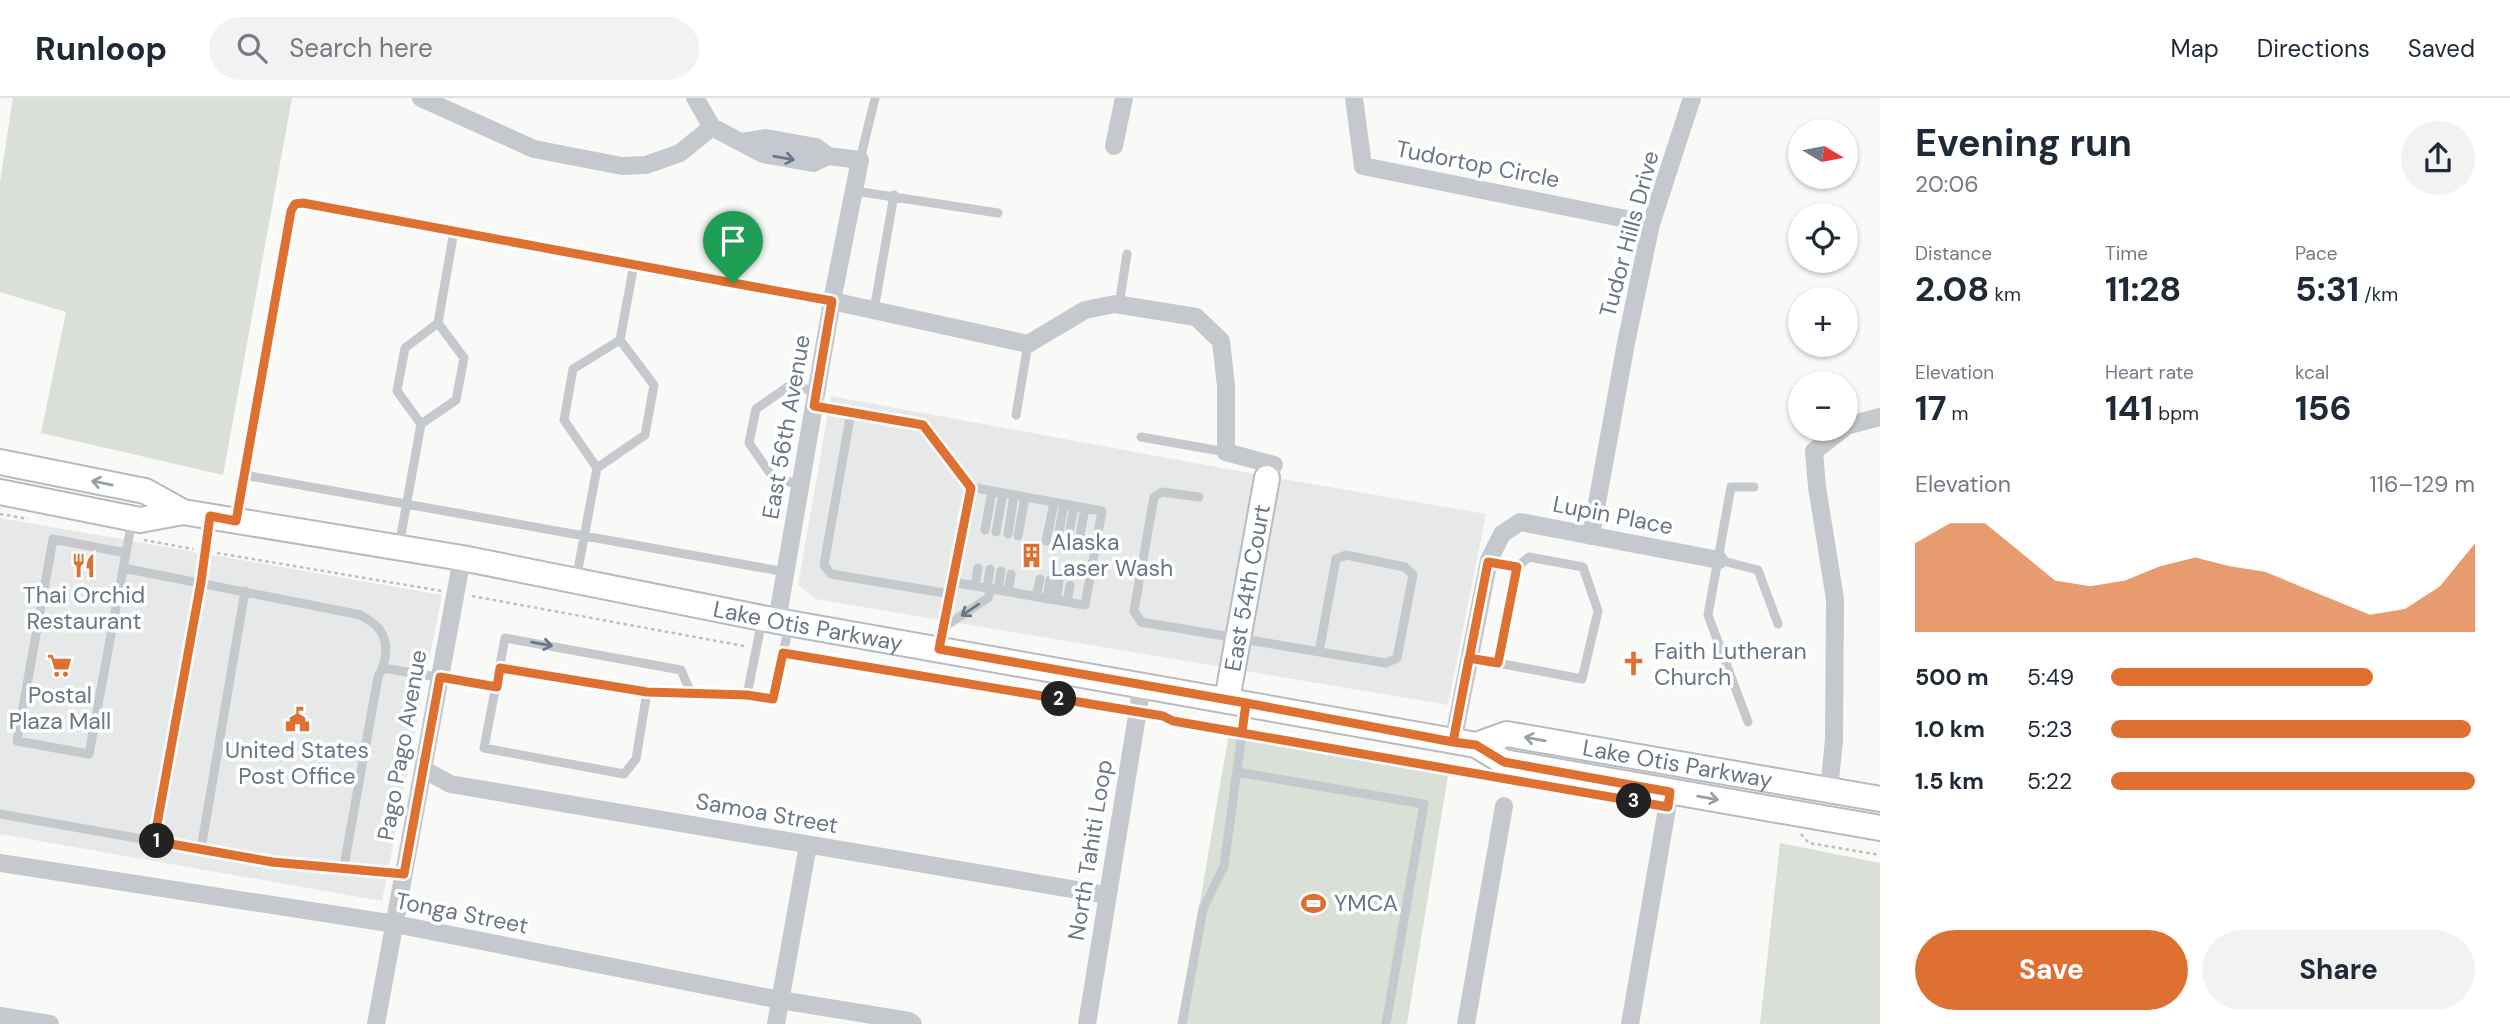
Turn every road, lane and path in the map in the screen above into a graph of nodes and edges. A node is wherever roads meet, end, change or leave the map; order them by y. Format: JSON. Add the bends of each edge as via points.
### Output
{"nodes":[{"id":1,"x":421,"y":98,"type":"edge"},
{"id":2,"x":695,"y":98,"type":"edge"},
{"id":3,"x":875,"y":98,"type":"edge"},
{"id":4,"x":1124,"y":98,"type":"edge"},
{"id":5,"x":1354,"y":98,"type":"edge"},
{"id":6,"x":1692,"y":98,"type":"edge"},
{"id":7,"x":712,"y":127,"type":"junction"},
{"id":8,"x":1114,"y":146,"type":"dead end"},
{"id":9,"x":860,"y":160,"type":"junction"},
{"id":10,"x":855,"y":191,"type":"junction"},
{"id":11,"x":894,"y":195,"type":"junction"},
{"id":12,"x":998,"y":214,"type":"dead end"},
{"id":13,"x":1651,"y":224,"type":"junction"},
{"id":14,"x":454,"y":231,"type":"junction"},
{"id":15,"x":1127,"y":254,"type":"dead end"},
{"id":16,"x":634,"y":264,"type":"junction"},
{"id":17,"x":832,"y":301,"type":"junction"},
{"id":18,"x":1119,"y":305,"type":"junction"},
{"id":19,"x":874,"y":310,"type":"junction"},
{"id":20,"x":438,"y":323,"type":"junction"},
{"id":21,"x":620,"y":340,"type":"junction"},
{"id":22,"x":1028,"y":344,"type":"junction"},
{"id":23,"x":815,"y":398,"type":"junction"},
{"id":24,"x":851,"y":412,"type":"junction"},
{"id":25,"x":1016,"y":415,"type":"dead end"},
{"id":26,"x":1880,"y":417,"type":"edge"},
{"id":27,"x":1858,"y":423,"type":"edge"},
{"id":28,"x":421,"y":424,"type":"junction"},
{"id":29,"x":1141,"y":437,"type":"dead end"},
{"id":30,"x":1826,"y":441,"type":"edge"},
{"id":31,"x":1226,"y":452,"type":"junction"},
{"id":32,"x":0,"y":462,"type":"edge"},
{"id":33,"x":597,"y":468,"type":"junction"},
{"id":34,"x":1271,"y":471,"type":"joint"},
{"id":35,"x":244,"y":475,"type":"junction"},
{"id":36,"x":801,"y":484,"type":"junction"},
{"id":37,"x":1754,"y":487,"type":"dead end"},
{"id":38,"x":971,"y":488,"type":"junction"},
{"id":39,"x":992,"y":491,"type":"junction"},
{"id":40,"x":0,"y":492,"type":"edge"},
{"id":41,"x":1003,"y":493,"type":"junction"},
{"id":42,"x":1014,"y":495,"type":"junction"},
{"id":43,"x":1026,"y":497,"type":"junction"},
{"id":44,"x":1199,"y":497,"type":"dead end"},
{"id":45,"x":1054,"y":503,"type":"junction"},
{"id":46,"x":407,"y":504,"type":"junction"},
{"id":47,"x":1069,"y":505,"type":"junction"},
{"id":48,"x":1085,"y":508,"type":"junction"},
{"id":49,"x":183,"y":512,"type":"junction"},
{"id":50,"x":0,"y":514,"type":"edge"},
{"id":51,"x":210,"y":516,"type":"junction"},
{"id":52,"x":36,"y":521,"type":"dead end"},
{"id":53,"x":236,"y":521,"type":"junction"},
{"id":54,"x":130,"y":528,"type":"junction"},
{"id":55,"x":985,"y":530,"type":"dead end"},
{"id":56,"x":996,"y":532,"type":"dead end"},
{"id":57,"x":1007,"y":534,"type":"dead end"},
{"id":58,"x":584,"y":536,"type":"junction"},
{"id":59,"x":1018,"y":536,"type":"dead end"},
{"id":60,"x":1591,"y":536,"type":"junction"},
{"id":61,"x":1046,"y":541,"type":"dead end"},
{"id":62,"x":1062,"y":544,"type":"dead end"},
{"id":63,"x":1077,"y":546,"type":"dead end"},
{"id":64,"x":399,"y":549,"type":"junction"},
{"id":65,"x":205,"y":551,"type":"junction"},
{"id":66,"x":126,"y":553,"type":"junction"},
{"id":67,"x":462,"y":558,"type":"junction"},
{"id":68,"x":1718,"y":561,"type":"junction"},
{"id":69,"x":1488,"y":562,"type":"junction"},
{"id":70,"x":1517,"y":567,"type":"junction"},
{"id":71,"x":123,"y":568,"type":"junction"},
{"id":72,"x":978,"y":568,"type":"dead end"},
{"id":73,"x":990,"y":569,"type":"dead end"},
{"id":74,"x":1001,"y":571,"type":"dead end"},
{"id":75,"x":786,"y":572,"type":"junction"},
{"id":76,"x":1012,"y":574,"type":"dead end"},
{"id":77,"x":1040,"y":579,"type":"dead end"},
{"id":78,"x":1055,"y":581,"type":"dead end"},
{"id":79,"x":201,"y":582,"type":"junction"},
{"id":80,"x":575,"y":582,"type":"junction"},
{"id":81,"x":952,"y":582,"type":"junction"},
{"id":82,"x":1070,"y":585,"type":"dead end"},
{"id":83,"x":975,"y":586,"type":"junction"},
{"id":84,"x":992,"y":589,"type":"junction"},
{"id":85,"x":245,"y":591,"type":"junction"},
{"id":86,"x":1008,"y":592,"type":"junction"},
{"id":87,"x":456,"y":593,"type":"junction"},
{"id":88,"x":950,"y":594,"type":"junction"},
{"id":89,"x":1036,"y":597,"type":"junction"},
{"id":90,"x":1052,"y":600,"type":"junction"},
{"id":91,"x":1067,"y":602,"type":"junction"},
{"id":92,"x":776,"y":620,"type":"junction"},
{"id":93,"x":1778,"y":624,"type":"dead end"},
{"id":94,"x":941,"y":638,"type":"junction"},
{"id":95,"x":1238,"y":639,"type":"junction"},
{"id":96,"x":755,"y":648,"type":"junction"},
{"id":97,"x":1319,"y":652,"type":"junction"},
{"id":98,"x":783,"y":653,"type":"junction"},
{"id":99,"x":1469,"y":658,"type":"junction"},
{"id":100,"x":1498,"y":663,"type":"junction"},
{"id":101,"x":383,"y":668,"type":"junction"},
{"id":102,"x":500,"y":668,"type":"junction"},
{"id":103,"x":440,"y":677,"type":"junction"},
{"id":104,"x":1142,"y":685,"type":"junction"},
{"id":105,"x":497,"y":687,"type":"junction"},
{"id":106,"x":647,"y":692,"type":"junction"},
{"id":107,"x":691,"y":693,"type":"junction"},
{"id":108,"x":747,"y":695,"type":"junction"},
{"id":109,"x":1237,"y":701,"type":"junction"},
{"id":110,"x":1138,"y":712,"type":"junction"},
{"id":111,"x":1748,"y":722,"type":"dead end"},
{"id":112,"x":1242,"y":733,"type":"junction"},
{"id":113,"x":1464,"y":744,"type":"junction"},
{"id":114,"x":423,"y":769,"type":"junction"},
{"id":115,"x":1237,"y":772,"type":"junction"},
{"id":116,"x":1496,"y":776,"type":"dead end"},
{"id":117,"x":1829,"y":789,"type":"junction"},
{"id":118,"x":1670,"y":792,"type":"junction"},
{"id":119,"x":1880,"y":799,"type":"edge"},
{"id":120,"x":1504,"y":806,"type":"dead end"},
{"id":121,"x":0,"y":814,"type":"edge"},
{"id":122,"x":1880,"y":828,"type":"edge"},
{"id":123,"x":1801,"y":833,"type":"dead end"},
{"id":124,"x":154,"y":841,"type":"junction"},
{"id":125,"x":808,"y":845,"type":"junction"},
{"id":126,"x":201,"y":849,"type":"junction"},
{"id":127,"x":1880,"y":855,"type":"edge"},
{"id":128,"x":0,"y":863,"type":"edge"},
{"id":129,"x":344,"y":866,"type":"junction"},
{"id":130,"x":404,"y":874,"type":"junction"},
{"id":131,"x":1107,"y":895,"type":"junction"},
{"id":132,"x":395,"y":924,"type":"junction"},
{"id":133,"x":780,"y":1000,"type":"junction"},
{"id":134,"x":0,"y":1016,"type":"edge"},
{"id":135,"x":50,"y":1024,"type":"edge"},
{"id":136,"x":376,"y":1024,"type":"edge"},
{"id":137,"x":776,"y":1024,"type":"edge"},
{"id":138,"x":913,"y":1024,"type":"edge"},
{"id":139,"x":1087,"y":1024,"type":"edge"},
{"id":140,"x":1182,"y":1024,"type":"edge"},
{"id":141,"x":1386,"y":1024,"type":"edge"},
{"id":142,"x":1466,"y":1024,"type":"edge"},
{"id":143,"x":1630,"y":1024,"type":"edge"}],
"edges":[{"from":1,"to":7,"type":"street","via":[[534,149],[622,166],[646,165],[680,153]]},
{"from":2,"to":7,"type":"street"},
{"from":3,"to":9,"type":"lane"},
{"from":4,"to":8,"type":"street"},
{"from":5,"to":13,"type":"street","name":"Tudortop Circle","via":[[1363,166]]},
{"from":6,"to":13,"type":"street","name":"Tudor Hills Drive"},
{"from":7,"to":9,"type":"street","via":[[742,142],[766,138]]},
{"from":9,"to":10,"type":"street","name":"East 56th Avenue"},
{"from":10,"to":11,"type":"lane"},
{"from":10,"to":17,"type":"street","name":"East 56th Avenue"},
{"from":11,"to":12,"type":"lane"},
{"from":11,"to":19,"type":"lane"},
{"from":13,"to":60,"type":"street","name":"Tudor Hills Drive"},
{"from":14,"to":16,"type":"lane"},
{"from":14,"to":20,"type":"lane"},
{"from":14,"to":35,"type":"lane","via":[[295,204]]},
{"from":15,"to":18,"type":"lane"},
{"from":16,"to":17,"type":"lane"},
{"from":16,"to":21,"type":"lane"},
{"from":17,"to":19,"type":"street"},
{"from":17,"to":23,"type":"street","name":"East 56th Avenue"},
{"from":18,"to":22,"type":"street","via":[[1085,310]]},
{"from":18,"to":31,"type":"street","via":[[1196,317],[1221,341]]},
{"from":19,"to":22,"type":"street"},
{"from":20,"to":28,"type":"lane","via":[[405,348],[397,391]]},
{"from":20,"to":28,"type":"lane","via":[[464,358],[456,400]]},
{"from":21,"to":33,"type":"lane","via":[[573,369],[568,394],[564,420]]},
{"from":21,"to":33,"type":"lane","via":[[654,385],[645,435]]},
{"from":22,"to":25,"type":"lane"},
{"from":23,"to":24,"type":"lane"},
{"from":23,"to":36,"type":"street","name":"East 56th Avenue"},
{"from":23,"to":36,"type":"lane","via":[[789,386],[756,409],[749,443],[774,479]]},
{"from":24,"to":38,"type":"lane","via":[[923,425]]},
{"from":24,"to":88,"type":"lane","via":[[824,565],[831,573]]},
{"from":26,"to":27,"type":"street"},
{"from":28,"to":46,"type":"lane"},
{"from":29,"to":31,"type":"lane"},
{"from":30,"to":117,"type":"street","via":[[1814,451],[1835,599]]},
{"from":31,"to":34,"type":"street"},
{"from":49,"to":32,"type":"main road","name":"Lake Otis Parkway","one_way":true,"via":[[145,491]]},
{"from":33,"to":58,"type":"lane"},
{"from":34,"to":95,"type":"main road","name":"East 54th Court"},
{"from":35,"to":46,"type":"lane"},
{"from":35,"to":53,"type":"lane"},
{"from":36,"to":75,"type":"street","name":"East 56th Avenue"},
{"from":37,"to":68,"type":"lane","via":[[1731,487]]},
{"from":38,"to":39,"type":"lane"},
{"from":38,"to":81,"type":"lane"},
{"from":39,"to":41,"type":"lane"},
{"from":39,"to":55,"type":"lane"},
{"from":40,"to":54,"type":"main road","name":"Lake Otis Parkway"},
{"from":41,"to":42,"type":"lane"},
{"from":41,"to":56,"type":"lane"},
{"from":42,"to":43,"type":"lane"},
{"from":42,"to":57,"type":"lane"},
{"from":43,"to":45,"type":"lane"},
{"from":43,"to":59,"type":"lane"},
{"from":44,"to":95,"type":"lane","via":[[1162,492],[1154,497],[1134,611],[1141,622]]},
{"from":45,"to":47,"type":"lane"},
{"from":45,"to":61,"type":"lane"},
{"from":46,"to":58,"type":"lane"},
{"from":46,"to":64,"type":"lane"},
{"from":47,"to":48,"type":"lane"},
{"from":47,"to":62,"type":"lane"},
{"from":48,"to":63,"type":"lane"},
{"from":48,"to":91,"type":"lane","via":[[1102,511],[1085,605]]},
{"from":49,"to":51,"type":"main road","name":"Lake Otis Parkway"},
{"from":49,"to":54,"type":"main road","name":"Lake Otis Parkway","via":[[140,520]]},
{"from":50,"to":52,"type":"path"},
{"from":51,"to":53,"type":"main road","name":"Lake Otis Parkway"},
{"from":51,"to":65,"type":"lane"},
{"from":53,"to":64,"type":"main road","name":"Lake Otis Parkway"},
{"from":54,"to":65,"type":"path"},
{"from":54,"to":66,"type":"lane"},
{"from":58,"to":75,"type":"lane"},
{"from":58,"to":80,"type":"lane"},
{"from":60,"to":68,"type":"street","name":"Lupin Place"},
{"from":60,"to":69,"type":"street","name":"Lupin Place","via":[[1520,522],[1502,534]]},
{"from":64,"to":67,"type":"main road","name":"Lake Otis Parkway"},
{"from":65,"to":79,"type":"lane"},
{"from":65,"to":87,"type":"path"},
{"from":66,"to":71,"type":"lane"},
{"from":66,"to":71,"type":"lane","via":[[53,539],[17,741],[89,754]]},
{"from":67,"to":80,"type":"main road","name":"Lake Otis Parkway"},
{"from":67,"to":87,"type":"street","name":"Pago Pago Avenue"},
{"from":68,"to":93,"type":"lane","via":[[1758,570]]},
{"from":68,"to":111,"type":"lane","via":[[1708,615]]},
{"from":69,"to":70,"type":"lane"},
{"from":69,"to":99,"type":"street"},
{"from":70,"to":100,"type":"lane"},
{"from":70,"to":100,"type":"lane","via":[[1529,557],[1583,567],[1598,611],[1582,678]]},
{"from":71,"to":79,"type":"lane"},
{"from":72,"to":83,"type":"lane"},
{"from":73,"to":84,"type":"lane"},
{"from":74,"to":84,"type":"lane"},
{"from":75,"to":92,"type":"street","name":"East 56th Avenue"},
{"from":76,"to":86,"type":"lane"},
{"from":77,"to":89,"type":"lane"},
{"from":78,"to":90,"type":"lane"},
{"from":79,"to":85,"type":"lane"},
{"from":79,"to":124,"type":"lane"},
{"from":80,"to":92,"type":"main road","name":"Lake Otis Parkway"},
{"from":81,"to":83,"type":"lane"},
{"from":81,"to":88,"type":"lane"},
{"from":82,"to":91,"type":"lane"},
{"from":83,"to":84,"type":"lane"},
{"from":84,"to":86,"type":"lane"},
{"from":84,"to":94,"type":"lane","one_way":true,"via":[[988,598]]},
{"from":85,"to":101,"type":"lane","via":[[361,615],[379,629],[387,646]]},
{"from":85,"to":126,"type":"lane"},
{"from":86,"to":89,"type":"lane"},
{"from":87,"to":96,"type":"path"},
{"from":87,"to":103,"type":"street","name":"Pago Pago Avenue"},
{"from":88,"to":94,"type":"lane"},
{"from":89,"to":90,"type":"lane"},
{"from":90,"to":91,"type":"lane"},
{"from":92,"to":94,"type":"main road","name":"Lake Otis Parkway"},
{"from":92,"to":96,"type":"lane"},
{"from":92,"to":98,"type":"lane"},
{"from":94,"to":104,"type":"main road","name":"Lake Otis Parkway"},
{"from":95,"to":97,"type":"lane"},
{"from":95,"to":109,"type":"main road","name":"East 54th Court"},
{"from":96,"to":108,"type":"lane"},
{"from":97,"to":97,"type":"lane","via":[[1386,663],[1397,657],[1413,575],[1405,567],[1346,555],[1336,559]]},
{"from":98,"to":108,"type":"lane","via":[[773,699]]},
{"from":98,"to":110,"type":"path"},
{"from":99,"to":100,"type":"lane"},
{"from":99,"to":113,"type":"street"},
{"from":101,"to":103,"type":"lane"},
{"from":101,"to":129,"type":"lane"},
{"from":102,"to":105,"type":"lane"},
{"from":102,"to":106,"type":"lane"},
{"from":102,"to":107,"type":"lane","one_way":true,"via":[[505,638],[681,670]]},
{"from":103,"to":105,"type":"lane"},
{"from":103,"to":114,"type":"street","name":"Pago Pago Avenue"},
{"from":104,"to":109,"type":"main road","name":"Lake Otis Parkway"},
{"from":104,"to":110,"type":"street","name":"North Tahiti Loop"},
{"from":105,"to":106,"type":"lane","via":[[484,748],[624,774],[636,759]]},
{"from":106,"to":107,"type":"lane"},
{"from":107,"to":108,"type":"lane"},
{"from":109,"to":112,"type":"lane"},
{"from":109,"to":113,"type":"main road","name":"Lake Otis Parkway"},
{"from":110,"to":112,"type":"path"},
{"from":110,"to":131,"type":"street","name":"North Tahiti Loop"},
{"from":112,"to":115,"type":"lane"},
{"from":112,"to":116,"type":"path"},
{"from":117,"to":113,"type":"main road","name":"Lake Otis Parkway","one_way":true,"via":[[1507,734]]},
{"from":113,"to":118,"type":"main road","name":"Lake Otis Parkway","via":[[1504,762]]},
{"from":114,"to":125,"type":"street","name":"Samoa Street","via":[[450,783]]},
{"from":114,"to":130,"type":"street","name":"Pago Pago Avenue"},
{"from":115,"to":140,"type":"lane","via":[[1224,866],[1203,909]]},
{"from":115,"to":141,"type":"lane","via":[[1423,804]]},
{"from":117,"to":119,"type":"main road","name":"Lake Otis Parkway"},
{"from":118,"to":122,"type":"main road","name":"Lake Otis Parkway","one_way":true},
{"from":118,"to":143,"type":"street"},
{"from":120,"to":142,"type":"street"},
{"from":121,"to":124,"type":"lane"},
{"from":123,"to":127,"type":"path","via":[[1809,843]]},
{"from":124,"to":126,"type":"lane"},
{"from":125,"to":131,"type":"street","name":"Samoa Street"},
{"from":125,"to":133,"type":"street"},
{"from":126,"to":129,"type":"lane","via":[[272,862]]},
{"from":128,"to":132,"type":"street","name":"Tonga Street"},
{"from":129,"to":130,"type":"lane"},
{"from":130,"to":132,"type":"street","name":"Pago Pago Avenue"},
{"from":131,"to":139,"type":"street","name":"North Tahiti Loop"},
{"from":132,"to":133,"type":"street","name":"Tonga Street"},
{"from":132,"to":136,"type":"street","name":"Pago Pago Avenue"},
{"from":133,"to":137,"type":"street"},
{"from":133,"to":138,"type":"street","name":"Tonga Street"},
{"from":134,"to":135,"type":"street"}]}
